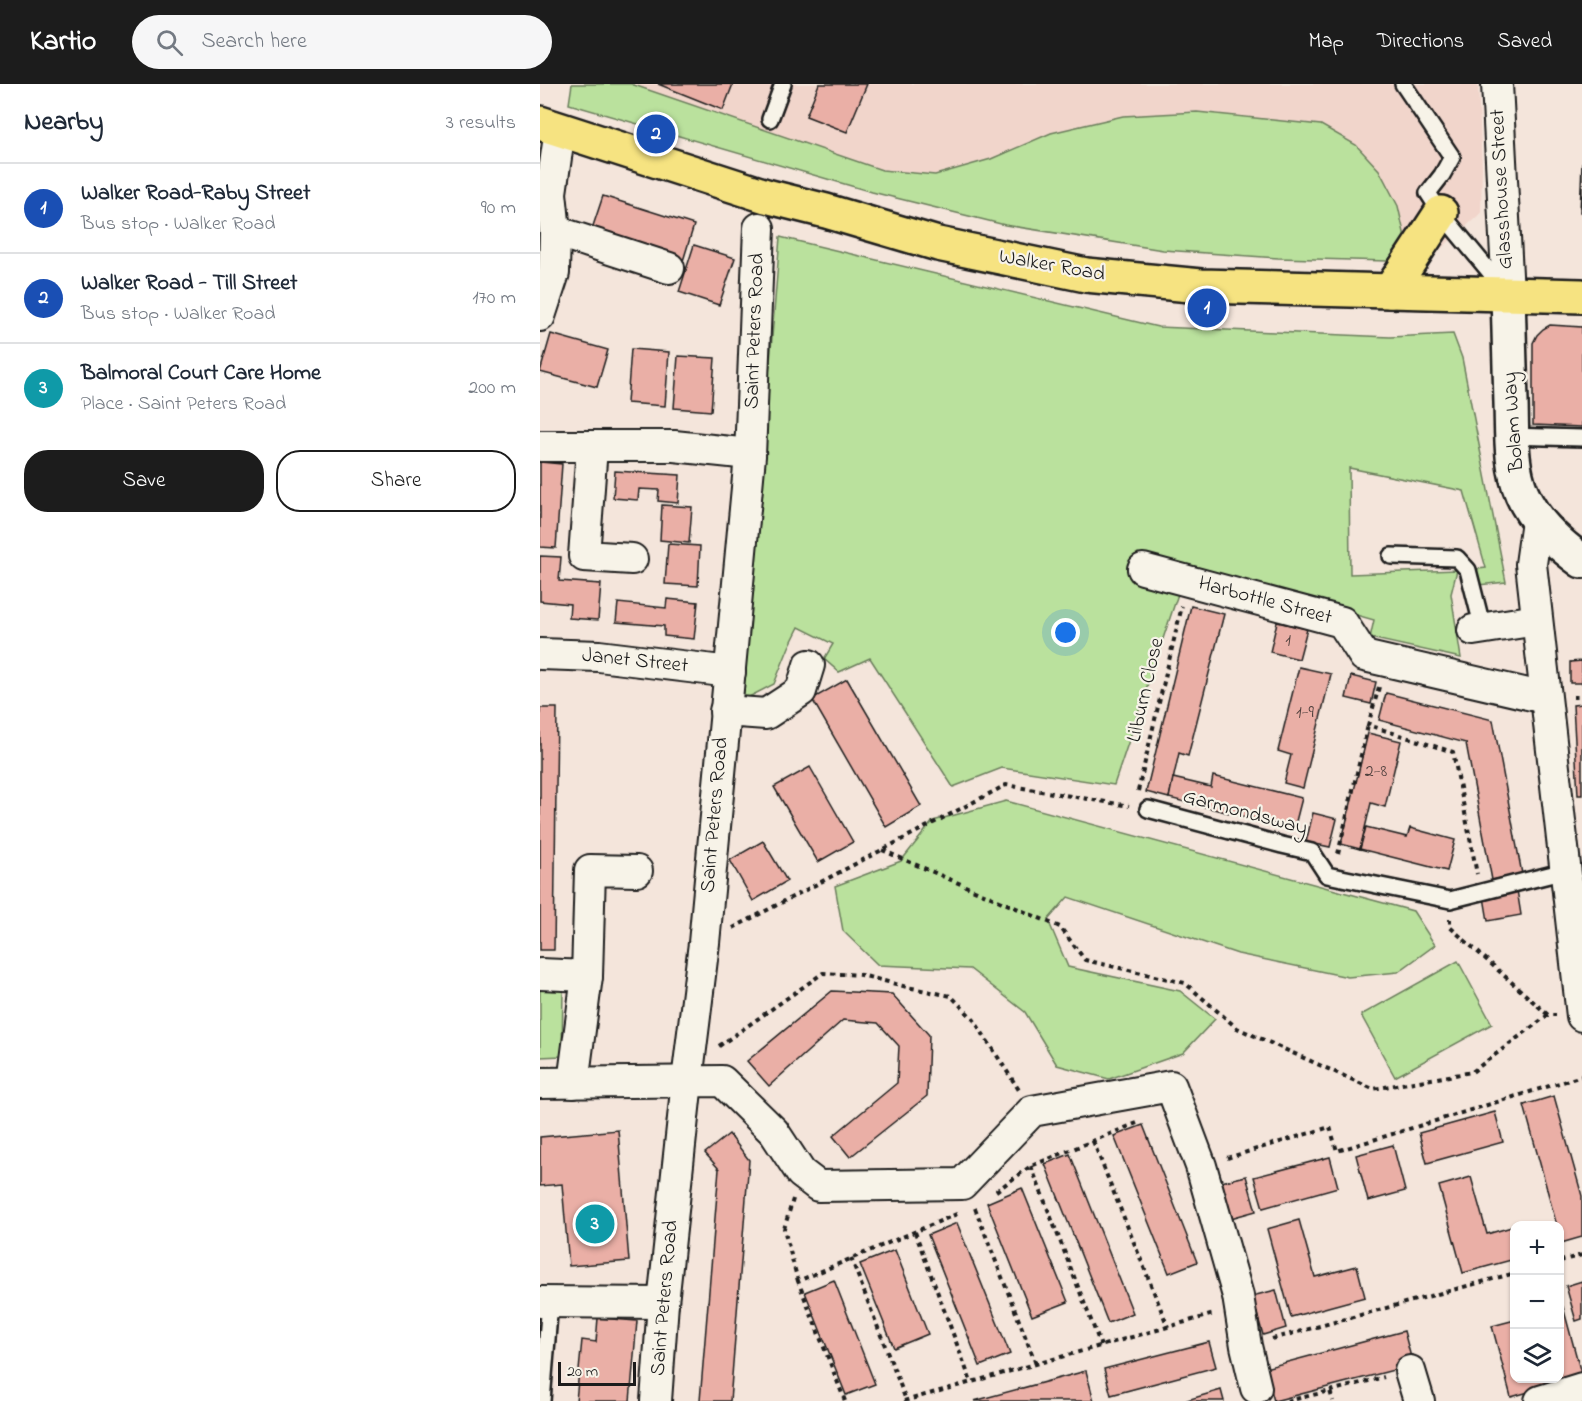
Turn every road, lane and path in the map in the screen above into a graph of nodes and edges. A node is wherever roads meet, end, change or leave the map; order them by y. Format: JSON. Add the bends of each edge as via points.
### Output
{"nodes":[{"id":1,"x":783,"y":84,"type":"edge"},
{"id":2,"x":1403,"y":84,"type":"edge"},
{"id":3,"x":1497,"y":84,"type":"edge"},
{"id":4,"x":770,"y":119,"type":"dead end"},
{"id":5,"x":550,"y":126,"type":"edge"},
{"id":6,"x":1434,"y":203,"type":"junction"},
{"id":7,"x":759,"y":228,"type":"dead end"},
{"id":8,"x":555,"y":231,"type":"junction"},
{"id":9,"x":669,"y":268,"type":"dead end"},
{"id":10,"x":1390,"y":291,"type":"junction"},
{"id":11,"x":1508,"y":294,"type":"junction"},
{"id":12,"x":1582,"y":296,"type":"edge"},
{"id":13,"x":540,"y":316,"type":"edge"},
{"id":14,"x":1512,"y":436,"type":"junction"},
{"id":15,"x":1582,"y":438,"type":"edge"},
{"id":16,"x":540,"y":446,"type":"edge"},
{"id":17,"x":592,"y":447,"type":"junction"},
{"id":18,"x":740,"y":453,"type":"dead end"},
{"id":19,"x":1537,"y":521,"type":"junction"},
{"id":20,"x":1391,"y":556,"type":"dead end"},
{"id":21,"x":632,"y":559,"type":"dead end"},
{"id":22,"x":1582,"y":561,"type":"edge"},
{"id":23,"x":1143,"y":569,"type":"dead end"},
{"id":24,"x":1187,"y":581,"type":"junction"},
{"id":25,"x":1537,"y":620,"type":"junction"},
{"id":26,"x":1478,"y":629,"type":"joint"},
{"id":27,"x":540,"y":654,"type":"edge"},
{"id":28,"x":1387,"y":661,"type":"junction"},
{"id":29,"x":809,"y":665,"type":"dead end"},
{"id":30,"x":729,"y":672,"type":"junction"},
{"id":31,"x":1545,"y":698,"type":"junction"},
{"id":32,"x":725,"y":711,"type":"junction"},
{"id":33,"x":1368,"y":725,"type":"junction"},
{"id":34,"x":1141,"y":807,"type":"junction"},
{"id":35,"x":1571,"y":819,"type":"edge"},
{"id":36,"x":882,"y":850,"type":"junction"},
{"id":37,"x":637,"y":871,"type":"dead end"},
{"id":38,"x":1565,"y":871,"type":"junction"},
{"id":39,"x":1333,"y":876,"type":"junction"},
{"id":40,"x":1480,"y":892,"type":"junction"},
{"id":41,"x":1449,"y":900,"type":"junction"},
{"id":42,"x":704,"y":943,"type":"junction"},
{"id":43,"x":540,"y":974,"type":"edge"},
{"id":44,"x":587,"y":976,"type":"junction"},
{"id":45,"x":1582,"y":1014,"type":"edge"},
{"id":46,"x":1548,"y":1015,"type":"junction"},
{"id":47,"x":1582,"y":1076,"type":"edge"},
{"id":48,"x":687,"y":1081,"type":"junction"},
{"id":49,"x":722,"y":1081,"type":"junction"},
{"id":50,"x":540,"y":1083,"type":"edge"},
{"id":51,"x":573,"y":1083,"type":"junction"},
{"id":52,"x":1032,"y":1111,"type":"junction"},
{"id":53,"x":1142,"y":1121,"type":"dead end"},
{"id":54,"x":1093,"y":1141,"type":"junction"},
{"id":55,"x":1031,"y":1166,"type":"junction"},
{"id":56,"x":1201,"y":1166,"type":"junction"},
{"id":57,"x":801,"y":1173,"type":"junction"},
{"id":58,"x":993,"y":1193,"type":"dead end"},
{"id":59,"x":974,"y":1207,"type":"dead end"},
{"id":60,"x":964,"y":1211,"type":"dead end"},
{"id":61,"x":915,"y":1232,"type":"junction"},
{"id":62,"x":1582,"y":1255,"type":"edge"},
{"id":63,"x":851,"y":1258,"type":"junction"},
{"id":64,"x":1564,"y":1260,"type":"edge"},
{"id":65,"x":1510,"y":1274,"type":"edge"},
{"id":66,"x":798,"y":1281,"type":"junction"},
{"id":67,"x":545,"y":1302,"type":"edge"},
{"id":68,"x":663,"y":1303,"type":"junction"},
{"id":69,"x":1222,"y":1312,"type":"dead end"},
{"id":70,"x":1168,"y":1327,"type":"junction"},
{"id":71,"x":1101,"y":1346,"type":"junction"},
{"id":72,"x":1246,"y":1346,"type":"junction"},
{"id":73,"x":1036,"y":1364,"type":"junction"},
{"id":74,"x":1410,"y":1371,"type":"joint"},
{"id":75,"x":971,"y":1382,"type":"junction"},
{"id":76,"x":1256,"y":1388,"type":"dead end"},
{"id":77,"x":1582,"y":1388,"type":"edge"},
{"id":78,"x":1330,"y":1391,"type":"junction"},
{"id":79,"x":542,"y":1401,"type":"edge"},
{"id":80,"x":656,"y":1401,"type":"edge"},
{"id":81,"x":844,"y":1401,"type":"edge"},
{"id":82,"x":905,"y":1401,"type":"edge"},
{"id":83,"x":1287,"y":1401,"type":"edge"},
{"id":84,"x":1333,"y":1401,"type":"edge"},
{"id":85,"x":1419,"y":1401,"type":"edge"},
{"id":86,"x":1540,"y":1401,"type":"edge"}],
"edges":[{"from":1,"to":4,"type":"lane"},
{"from":2,"to":6,"type":"lane","via":[[1452,158]]},
{"from":3,"to":11,"type":"street","name":"Glasshouse Street"},
{"from":5,"to":8,"type":"street"},
{"from":5,"to":10,"type":"main road","name":"Walker Road","via":[[766,195],[938,244],[1086,275],[1201,286]]},
{"from":6,"to":10,"type":"main road"},
{"from":6,"to":11,"type":"lane"},
{"from":7,"to":30,"type":"street","name":"Saint Peters Road","via":[[750,456]]},
{"from":8,"to":9,"type":"street"},
{"from":8,"to":13,"type":"street","via":[[555,273]]},
{"from":10,"to":11,"type":"main road","name":"Walker Road"},
{"from":11,"to":12,"type":"main road","name":"Walker Road"},
{"from":11,"to":14,"type":"street","name":"Bolam Way"},
{"from":14,"to":15,"type":"lane"},
{"from":14,"to":19,"type":"street","name":"Bolam Way","via":[[1521,493]]},
{"from":16,"to":17,"type":"street"},
{"from":17,"to":18,"type":"street","via":[[674,446]]},
{"from":17,"to":21,"type":"street","via":[[584,556]]},
{"from":19,"to":22,"type":"street","name":"Bolam Way"},
{"from":19,"to":25,"type":"street","via":[[1531,564]]},
{"from":20,"to":26,"type":"lane","via":[[1457,558],[1468,570]]},
{"from":23,"to":24,"type":"street","name":"Harbottle Street"},
{"from":24,"to":28,"type":"street","name":"Harbottle Street","via":[[1342,622],[1364,656]]},
{"from":24,"to":34,"type":"path","name":"Lilburn Close"},
{"from":25,"to":26,"type":"street"},
{"from":25,"to":31,"type":"street"},
{"from":27,"to":30,"type":"street","name":"Janet Street","via":[[599,656]]},
{"from":28,"to":31,"type":"street","name":"Harbottle Street"},
{"from":28,"to":33,"type":"path"},
{"from":29,"to":32,"type":"street","via":[[801,691],[766,714]]},
{"from":30,"to":32,"type":"street","name":"Saint Peters Road"},
{"from":31,"to":35,"type":"street"},
{"from":32,"to":42,"type":"street","name":"Saint Peters Road"},
{"from":33,"to":39,"type":"path"},
{"from":33,"to":40,"type":"path","via":[[1453,752]]},
{"from":34,"to":36,"type":"path","via":[[1006,785]]},
{"from":34,"to":39,"type":"lane","name":"Garmondsway","via":[[1312,852],[1327,875]]},
{"from":35,"to":38,"type":"street"},
{"from":36,"to":42,"type":"path"},
{"from":36,"to":46,"type":"path","via":[[1060,927],[1085,960],[1185,983],[1236,1028],[1373,1089],[1472,1072]]},
{"from":37,"to":44,"type":"street","via":[[590,870]]},
{"from":38,"to":40,"type":"lane"},
{"from":38,"to":45,"type":"street"},
{"from":39,"to":41,"type":"lane"},
{"from":40,"to":41,"type":"lane"},
{"from":41,"to":46,"type":"path","via":[[1450,927]]},
{"from":42,"to":48,"type":"street","name":"Saint Peters Road"},
{"from":43,"to":44,"type":"street"},
{"from":44,"to":51,"type":"street"},
{"from":45,"to":46,"type":"path"},
{"from":47,"to":56,"type":"path","via":[[1337,1151],[1330,1127]]},
{"from":48,"to":49,"type":"street"},
{"from":48,"to":51,"type":"street"},
{"from":48,"to":68,"type":"street","name":"Saint Peters Road"},
{"from":49,"to":52,"type":"path","via":[[719,1046],[823,973],[861,975],[951,996],[974,1020]]},
{"from":49,"to":57,"type":"street","via":[[774,1132]]},
{"from":50,"to":51,"type":"street"},
{"from":52,"to":56,"type":"street","via":[[1171,1086]]},
{"from":52,"to":57,"type":"street","via":[[962,1184],[818,1186]]},
{"from":53,"to":54,"type":"path"},
{"from":54,"to":55,"type":"path"},
{"from":54,"to":70,"type":"path"},
{"from":55,"to":58,"type":"path"},
{"from":55,"to":71,"type":"path"},
{"from":56,"to":72,"type":"street","via":[[1238,1296]]},
{"from":57,"to":66,"type":"path","via":[[784,1229]]},
{"from":59,"to":73,"type":"path"},
{"from":60,"to":61,"type":"path"},
{"from":61,"to":63,"type":"path"},
{"from":61,"to":75,"type":"path"},
{"from":62,"to":64,"type":"path"},
{"from":63,"to":66,"type":"path"},
{"from":63,"to":82,"type":"path"},
{"from":65,"to":72,"type":"path"},
{"from":66,"to":81,"type":"path"},
{"from":67,"to":68,"type":"street"},
{"from":67,"to":79,"type":"lane"},
{"from":68,"to":80,"type":"street","name":"Saint Peters Road"},
{"from":69,"to":70,"type":"path"},
{"from":70,"to":71,"type":"path"},
{"from":71,"to":73,"type":"path"},
{"from":72,"to":76,"type":"street"},
{"from":73,"to":75,"type":"path"},
{"from":74,"to":78,"type":"path"},
{"from":74,"to":85,"type":"street"},
{"from":75,"to":82,"type":"path"},
{"from":77,"to":86,"type":"street"},
{"from":78,"to":83,"type":"path"},
{"from":78,"to":84,"type":"path"}]}
